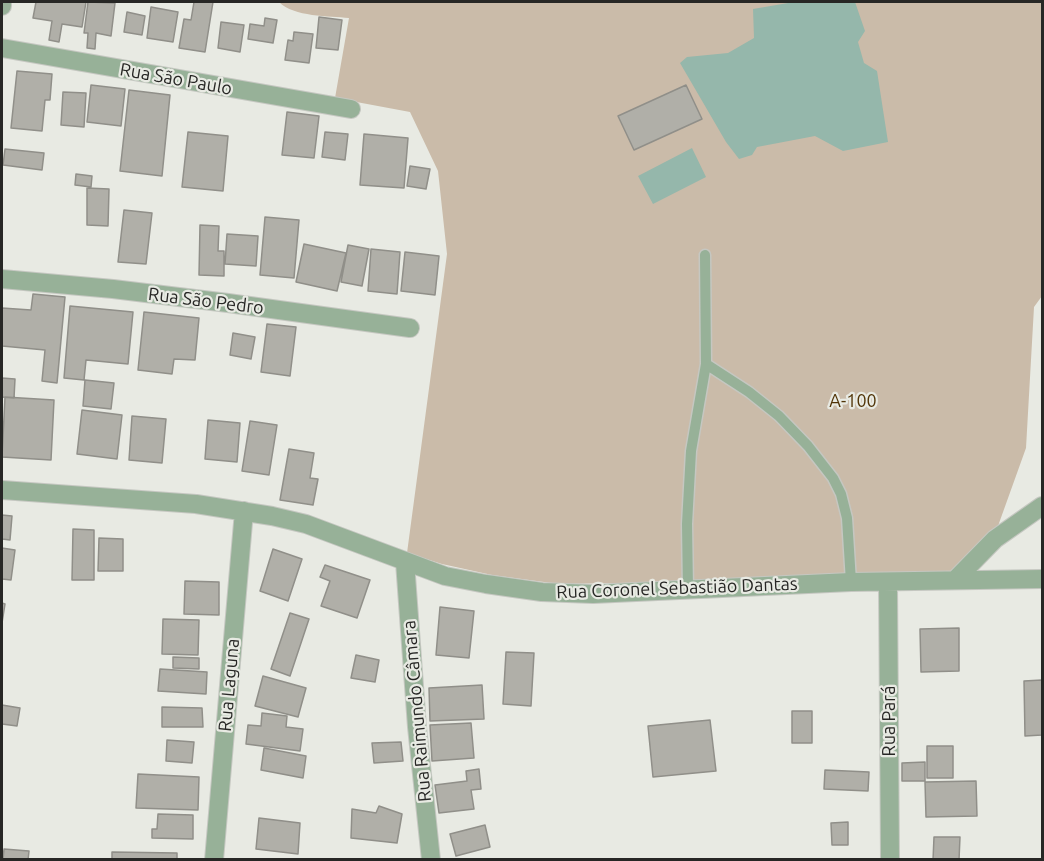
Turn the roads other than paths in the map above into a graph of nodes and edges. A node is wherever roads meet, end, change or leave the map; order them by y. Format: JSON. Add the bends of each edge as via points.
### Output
{"nodes":[{"id":1,"x":2,"y":2,"type":"edge"},
{"id":2,"x":2,"y":6,"type":"edge"},
{"id":3,"x":2,"y":48,"type":"edge"},
{"id":4,"x":351,"y":109,"type":"dead end"},
{"id":5,"x":705,"y":255,"type":"dead end"},
{"id":6,"x":2,"y":279,"type":"edge"},
{"id":7,"x":410,"y":328,"type":"dead end"},
{"id":8,"x":706,"y":364,"type":"junction"},
{"id":9,"x":2,"y":490,"type":"edge"},
{"id":10,"x":1042,"y":506,"type":"edge"},
{"id":11,"x":244,"y":511,"type":"junction"},
{"id":12,"x":405,"y":562,"type":"junction"},
{"id":13,"x":1042,"y":579,"type":"edge"},
{"id":14,"x":955,"y":580,"type":"junction"},
{"id":15,"x":851,"y":582,"type":"junction"},
{"id":16,"x":888,"y":582,"type":"junction"},
{"id":17,"x":688,"y":590,"type":"junction"},
{"id":18,"x":214,"y":860,"type":"edge"},
{"id":19,"x":431,"y":860,"type":"edge"},
{"id":20,"x":890,"y":860,"type":"edge"}],
"edges":[{"from":1,"to":2,"type":"street"},
{"from":3,"to":4,"type":"street","name":"Rua São Paulo"},
{"from":5,"to":8,"type":"lane"},
{"from":6,"to":7,"type":"street","name":"Rua São Pedro","via":[[113,289]]},
{"from":8,"to":15,"type":"lane","via":[[779,416],[833,478],[847,518]]},
{"from":8,"to":17,"type":"lane","via":[[691,451]]},
{"from":9,"to":11,"type":"street","name":"Rua Coronel Sebastião Dantas"},
{"from":10,"to":14,"type":"street","via":[[995,539]]},
{"from":11,"to":12,"type":"street","name":"Rua Coronel Sebastião Dantas","via":[[306,524]]},
{"from":11,"to":18,"type":"street","name":"Rua Laguna"},
{"from":12,"to":17,"type":"street","name":"Rua Coronel Sebastião Dantas","via":[[445,576],[542,592]]},
{"from":12,"to":19,"type":"street","name":"Rua Raimundo Câmara"},
{"from":13,"to":14,"type":"street","name":"Rua Coronel Sebastião Dantas"},
{"from":14,"to":16,"type":"street","name":"Rua Coronel Sebastião Dantas"},
{"from":15,"to":16,"type":"street","name":"Rua Coronel Sebastião Dantas"},
{"from":15,"to":17,"type":"street","name":"Rua Coronel Sebastião Dantas"},
{"from":16,"to":20,"type":"street","name":"Rua Pará"}]}
